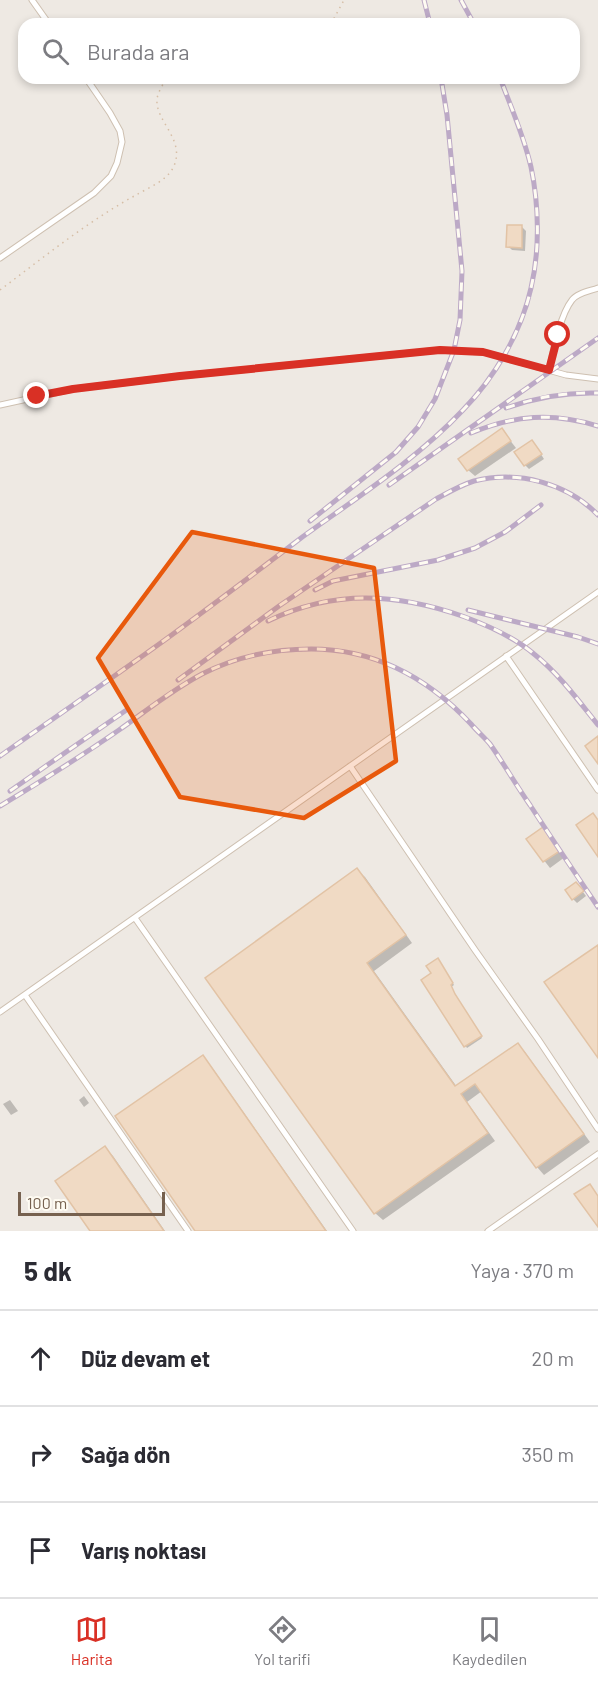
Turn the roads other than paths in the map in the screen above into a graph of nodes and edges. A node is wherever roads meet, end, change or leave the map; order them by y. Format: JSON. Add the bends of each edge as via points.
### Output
{"nodes":[{"id":1,"x":32,"y":0,"type":"edge"},
{"id":2,"x":45,"y":18,"type":"edge"},
{"id":3,"x":90,"y":84,"type":"edge"},
{"id":4,"x":0,"y":258,"type":"edge"},
{"id":5,"x":598,"y":288,"type":"edge"},
{"id":6,"x":549,"y":370,"type":"junction"},
{"id":7,"x":598,"y":379,"type":"edge"},
{"id":8,"x":0,"y":405,"type":"edge"},
{"id":9,"x":598,"y":592,"type":"edge"},
{"id":10,"x":506,"y":657,"type":"junction"},
{"id":11,"x":350,"y":766,"type":"junction"},
{"id":12,"x":598,"y":790,"type":"edge"},
{"id":13,"x":135,"y":918,"type":"junction"},
{"id":14,"x":25,"y":995,"type":"junction"},
{"id":15,"x":0,"y":1012,"type":"edge"},
{"id":16,"x":598,"y":1130,"type":"edge"},
{"id":17,"x":598,"y":1154,"type":"edge"},
{"id":18,"x":188,"y":1231,"type":"edge"},
{"id":19,"x":353,"y":1231,"type":"edge"},
{"id":20,"x":488,"y":1231,"type":"edge"}],
"edges":[{"from":1,"to":2,"type":"lane"},
{"from":3,"to":4,"type":"lane","via":[[120,131],[122,142],[111,176],[94,193]]},
{"from":5,"to":6,"type":"lane","via":[[572,300]]},
{"from":6,"to":7,"type":"lane"},
{"from":6,"to":8,"type":"lane","via":[[483,352],[440,350],[73,389]]},
{"from":9,"to":10,"type":"lane"},
{"from":10,"to":11,"type":"lane"},
{"from":10,"to":12,"type":"lane"},
{"from":11,"to":13,"type":"lane"},
{"from":11,"to":16,"type":"lane"},
{"from":13,"to":14,"type":"lane"},
{"from":13,"to":19,"type":"lane"},
{"from":14,"to":15,"type":"lane"},
{"from":14,"to":18,"type":"lane"},
{"from":17,"to":20,"type":"lane"}]}
